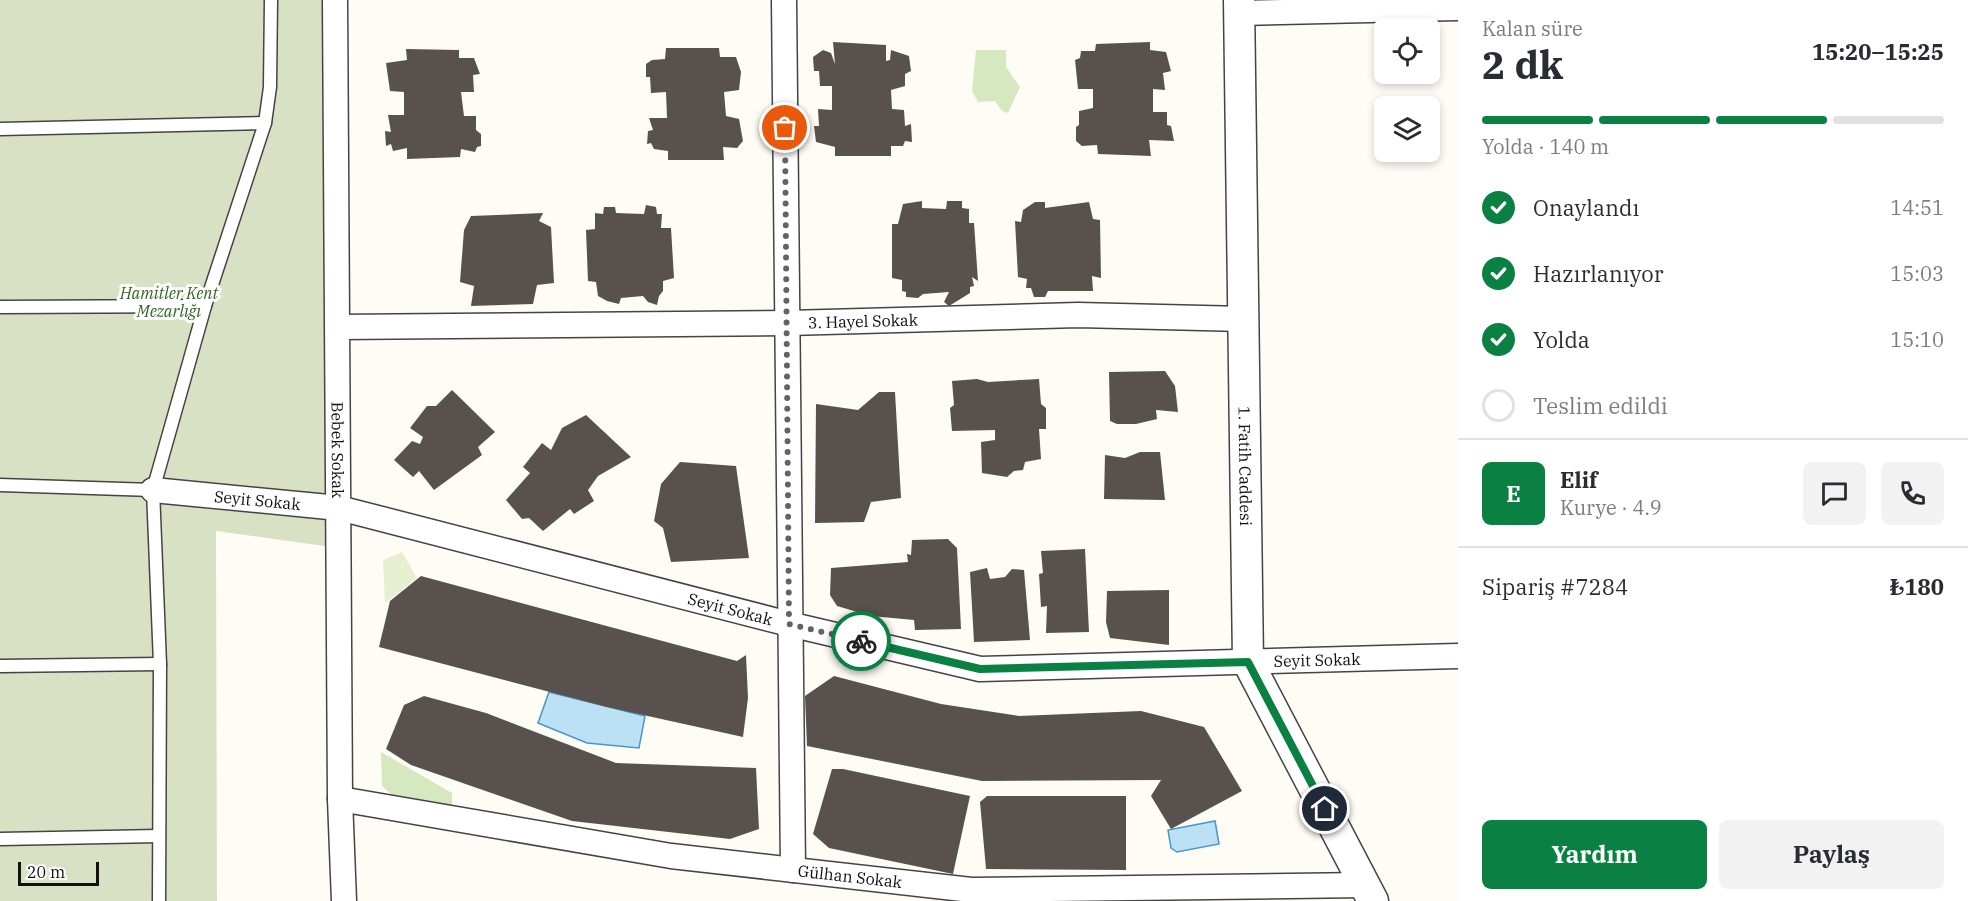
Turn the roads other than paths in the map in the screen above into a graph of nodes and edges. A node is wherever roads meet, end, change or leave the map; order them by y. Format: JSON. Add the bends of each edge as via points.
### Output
{"nodes":[{"id":1,"x":271,"y":0,"type":"edge"},
{"id":2,"x":335,"y":0,"type":"edge"},
{"id":3,"x":784,"y":0,"type":"edge"},
{"id":4,"x":1240,"y":7,"type":"edge"},
{"id":5,"x":1458,"y":8,"type":"edge"},
{"id":6,"x":265,"y":123,"type":"junction"},
{"id":7,"x":0,"y":129,"type":"edge"},
{"id":8,"x":205,"y":306,"type":"junction"},
{"id":9,"x":0,"y":307,"type":"edge"},
{"id":10,"x":1244,"y":319,"type":"junction"},
{"id":11,"x":788,"y":323,"type":"junction"},
{"id":12,"x":338,"y":327,"type":"junction"},
{"id":13,"x":0,"y":485,"type":"edge"},
{"id":14,"x":153,"y":490,"type":"junction"},
{"id":15,"x":339,"y":508,"type":"junction"},
{"id":16,"x":789,"y":624,"type":"junction"},
{"id":17,"x":1458,"y":656,"type":"edge"},
{"id":18,"x":1248,"y":662,"type":"junction"},
{"id":19,"x":160,"y":664,"type":"junction"},
{"id":20,"x":0,"y":666,"type":"edge"},
{"id":21,"x":340,"y":799,"type":"junction"},
{"id":22,"x":159,"y":836,"type":"junction"},
{"id":23,"x":0,"y":839,"type":"edge"},
{"id":24,"x":793,"y":870,"type":"junction"},
{"id":25,"x":1369,"y":893,"type":"edge"},
{"id":26,"x":159,"y":901,"type":"edge"},
{"id":27,"x":344,"y":901,"type":"edge"}],
"edges":[{"from":1,"to":6,"type":"lane","via":[[270,87]]},
{"from":2,"to":12,"type":"street","name":"Bebek Sokak"},
{"from":3,"to":11,"type":"street"},
{"from":4,"to":5,"type":"street"},
{"from":4,"to":10,"type":"street","name":"1. Fatih Caddesi"},
{"from":6,"to":7,"type":"lane"},
{"from":6,"to":8,"type":"lane"},
{"from":8,"to":9,"type":"lane"},
{"from":8,"to":14,"type":"lane"},
{"from":10,"to":11,"type":"street","name":"3. Hayel Sokak","via":[[1078,315]]},
{"from":10,"to":18,"type":"street","name":"1. Fatih Caddesi"},
{"from":11,"to":12,"type":"street","name":"3. Hayel Sokak"},
{"from":11,"to":16,"type":"street"},
{"from":12,"to":15,"type":"street","name":"Bebek Sokak"},
{"from":13,"to":14,"type":"lane"},
{"from":14,"to":15,"type":"street","name":"Seyit Sokak"},
{"from":14,"to":19,"type":"lane"},
{"from":15,"to":16,"type":"street","name":"Seyit Sokak"},
{"from":15,"to":21,"type":"street","name":"Bebek Sokak"},
{"from":16,"to":18,"type":"street","name":"Seyit Sokak","via":[[980,669]]},
{"from":16,"to":24,"type":"street"},
{"from":17,"to":18,"type":"street","name":"Seyit Sokak"},
{"from":18,"to":25,"type":"street","name":"1. Fatih Caddesi"},
{"from":19,"to":20,"type":"lane"},
{"from":19,"to":22,"type":"lane"},
{"from":21,"to":24,"type":"street","name":"Gülhan Sokak","via":[[671,856]]},
{"from":21,"to":27,"type":"street","name":"Bebek Sokak"},
{"from":22,"to":23,"type":"lane"},
{"from":22,"to":26,"type":"lane"},
{"from":24,"to":25,"type":"street","name":"Gülhan Sokak","via":[[971,890]]}]}
